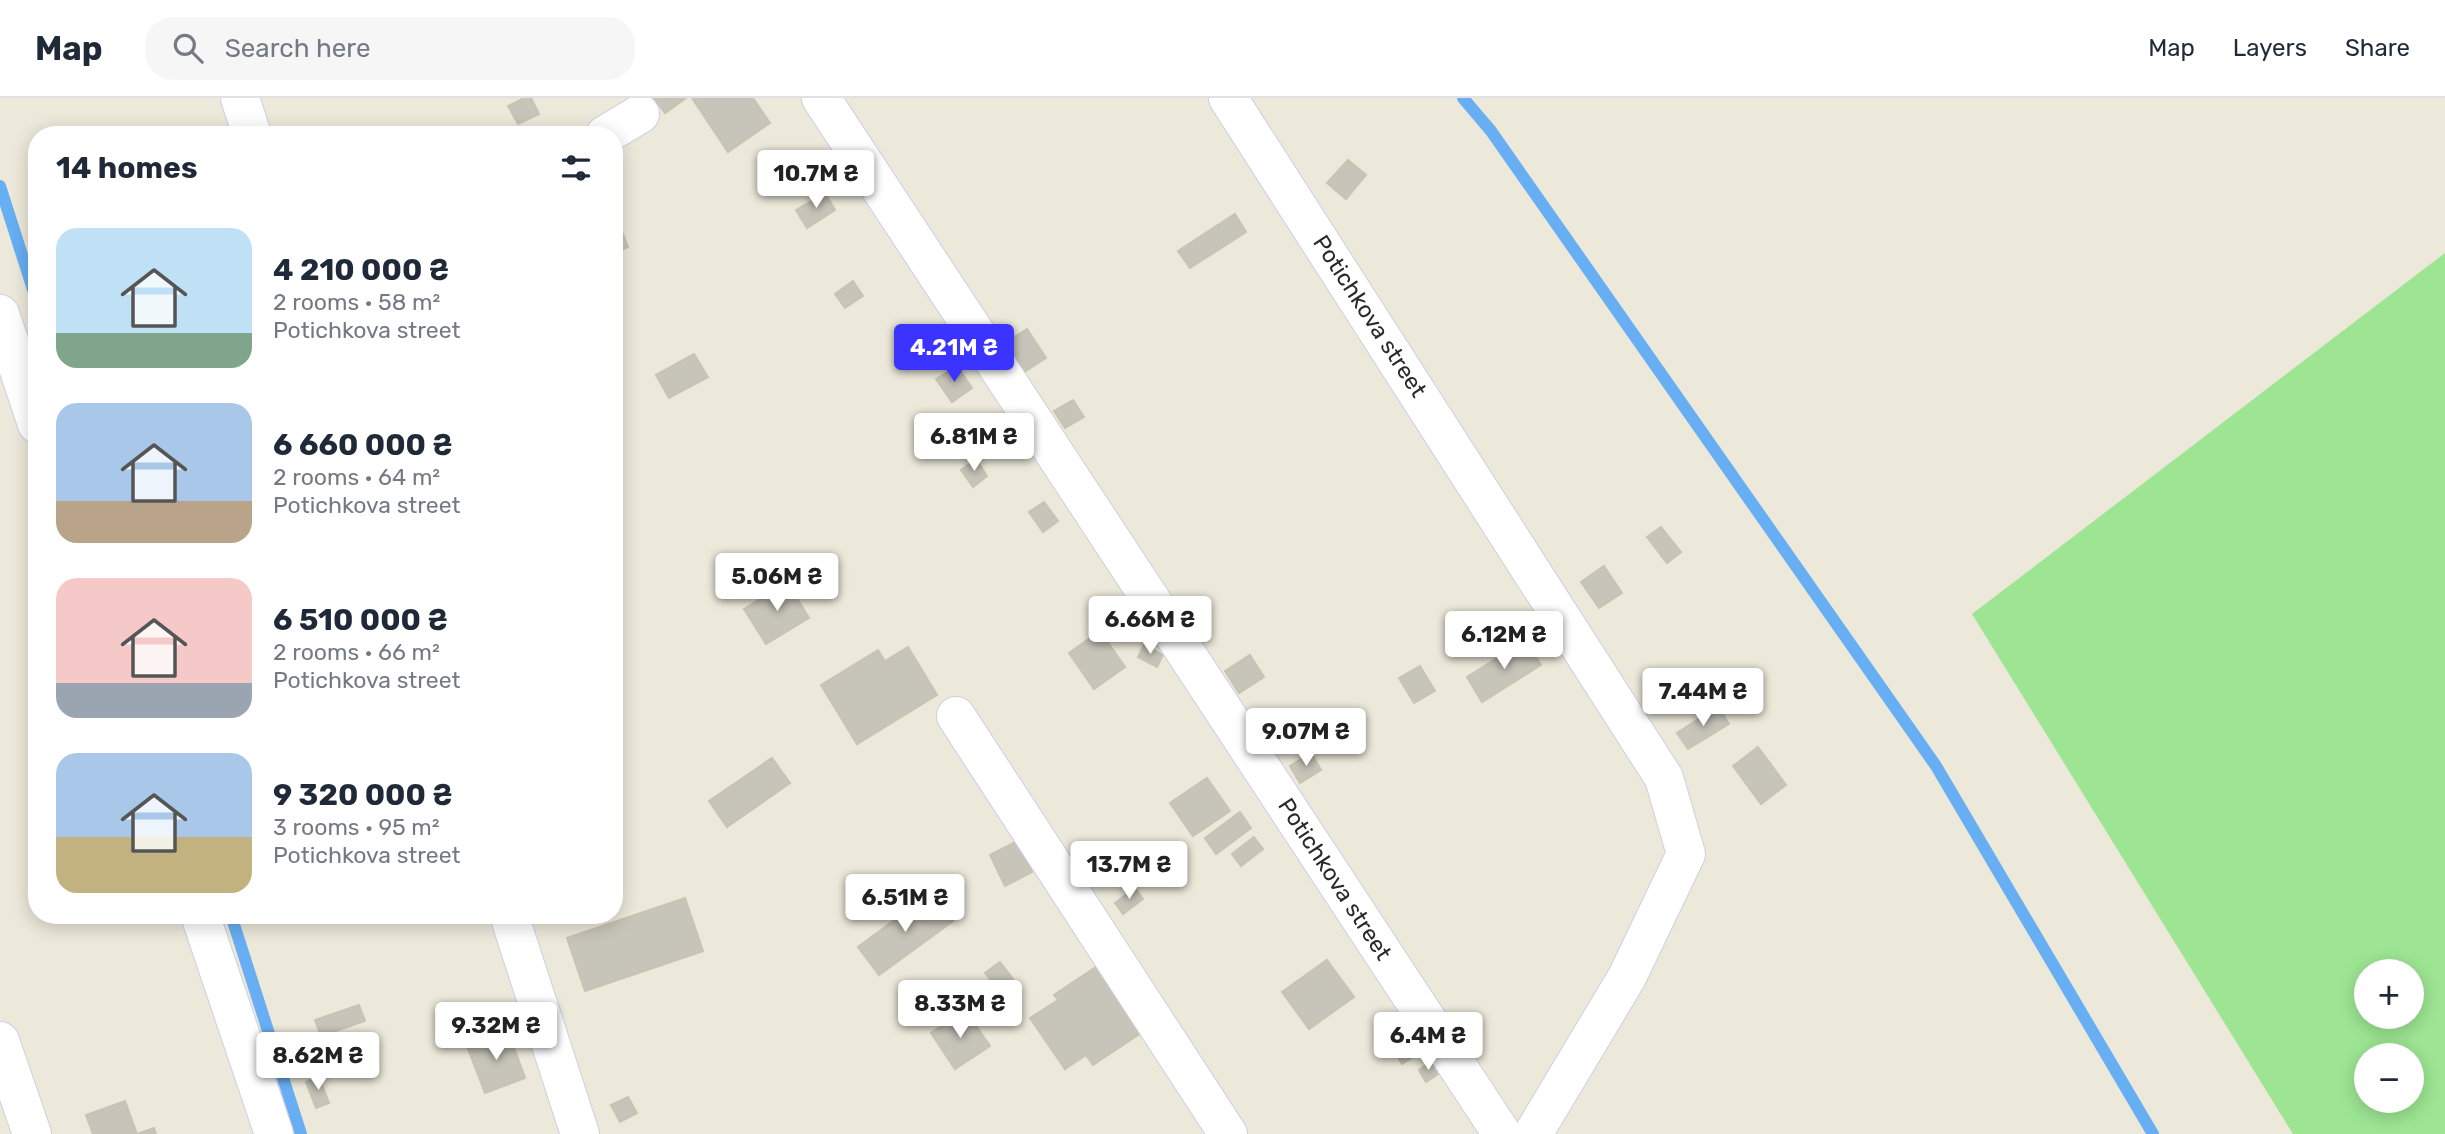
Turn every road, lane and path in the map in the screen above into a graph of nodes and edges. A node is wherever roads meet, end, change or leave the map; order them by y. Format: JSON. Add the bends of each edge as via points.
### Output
{"nodes":[{"id":1,"x":240,"y":98,"type":"edge"},
{"id":2,"x":821,"y":98,"type":"edge"},
{"id":3,"x":1228,"y":98,"type":"edge"},
{"id":4,"x":640,"y":114,"type":"dead end"},
{"id":5,"x":250,"y":126,"type":"edge"},
{"id":6,"x":620,"y":126,"type":"edge"},
{"id":7,"x":0,"y":314,"type":"edge"},
{"id":8,"x":28,"y":397,"type":"edge"},
{"id":9,"x":956,"y":716,"type":"dead end"},
{"id":10,"x":203,"y":924,"type":"edge"},
{"id":11,"x":512,"y":924,"type":"edge"},
{"id":12,"x":0,"y":1041,"type":"edge"},
{"id":13,"x":32,"y":1134,"type":"edge"},
{"id":14,"x":274,"y":1134,"type":"edge"},
{"id":15,"x":580,"y":1134,"type":"edge"},
{"id":16,"x":1228,"y":1134,"type":"edge"},
{"id":17,"x":1502,"y":1134,"type":"edge"},
{"id":18,"x":1533,"y":1134,"type":"edge"}],
"edges":[{"from":1,"to":5,"type":"street"},
{"from":2,"to":17,"type":"street","name":"Potichkova street"},
{"from":3,"to":18,"type":"street","name":"Potichkova street","via":[[1664,778],[1686,854],[1627,977]]},
{"from":4,"to":6,"type":"street"},
{"from":7,"to":8,"type":"street"},
{"from":9,"to":16,"type":"street"},
{"from":10,"to":14,"type":"street"},
{"from":11,"to":15,"type":"street"},
{"from":12,"to":13,"type":"street"}]}
